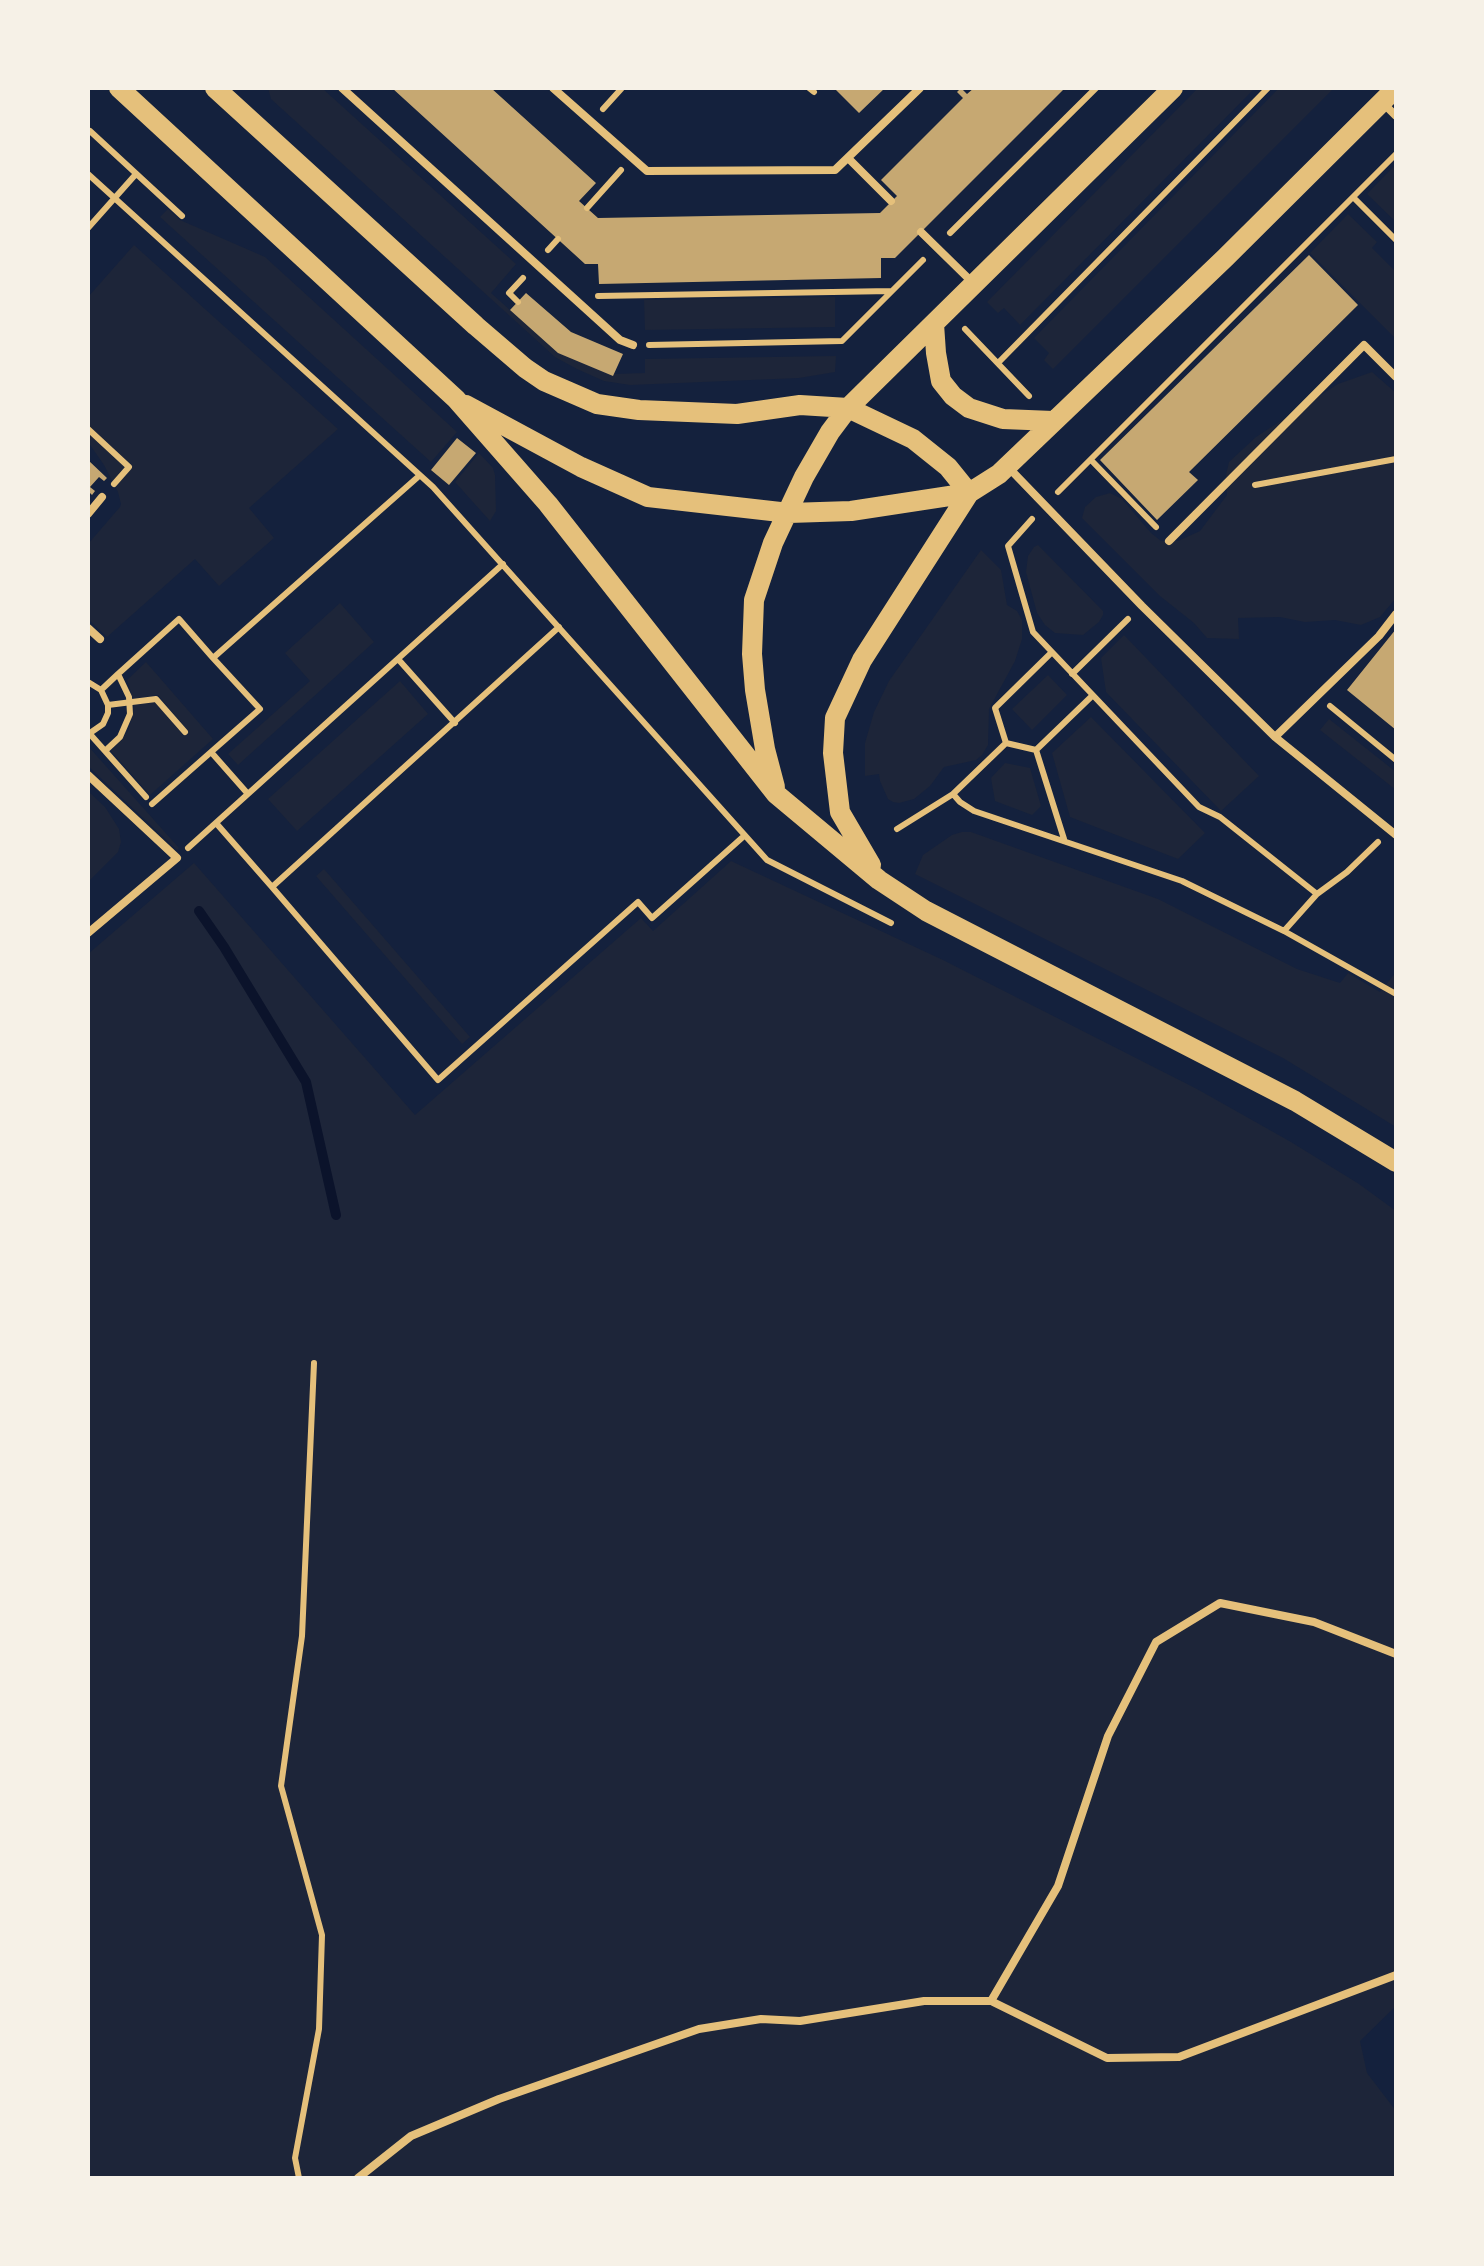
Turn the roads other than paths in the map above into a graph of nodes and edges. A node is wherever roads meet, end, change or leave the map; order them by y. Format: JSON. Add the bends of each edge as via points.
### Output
{"nodes":[{"id":1,"x":118,"y":88,"type":"edge"},
{"id":2,"x":215,"y":88,"type":"edge"},
{"id":3,"x":342,"y":88,"type":"edge"},
{"id":4,"x":553,"y":88,"type":"edge"},
{"id":5,"x":920,"y":88,"type":"edge"},
{"id":6,"x":1172,"y":88,"type":"edge"},
{"id":7,"x":1392,"y":102,"type":"edge"},
{"id":8,"x":848,"y":158,"type":"junction"},
{"id":9,"x":891,"y":201,"type":"dead end"},
{"id":10,"x":921,"y":232,"type":"dead end"},
{"id":11,"x":974,"y":284,"type":"junction"},
{"id":12,"x":934,"y":324,"type":"junction"},
{"id":13,"x":633,"y":345,"type":"road end"},
{"id":14,"x":1396,"y":376,"type":"edge"},
{"id":15,"x":456,"y":399,"type":"junction"},
{"id":16,"x":848,"y":408,"type":"junction"},
{"id":17,"x":1053,"y":421,"type":"junction"},
{"id":18,"x":1007,"y":466,"type":"junction"},
{"id":19,"x":969,"y":493,"type":"junction"},
{"id":20,"x":102,"y":497,"type":"road end"},
{"id":21,"x":789,"y":513,"type":"junction"},
{"id":22,"x":88,"y":514,"type":"edge"},
{"id":23,"x":1169,"y":540,"type":"road end"},
{"id":24,"x":1396,"y":614,"type":"edge"},
{"id":25,"x":88,"y":628,"type":"edge"},
{"id":26,"x":100,"y":639,"type":"dead end"},
{"id":27,"x":1276,"y":737,"type":"junction"},
{"id":28,"x":88,"y":775,"type":"edge"},
{"id":29,"x":776,"y":794,"type":"junction"},
{"id":30,"x":1394,"y":833,"type":"edge"},
{"id":31,"x":879,"y":880,"type":"junction"},
{"id":32,"x":88,"y":933,"type":"edge"},
{"id":33,"x":1396,"y":1162,"type":"edge"},
{"id":34,"x":1396,"y":1654,"type":"edge"},
{"id":35,"x":1396,"y":1975,"type":"edge"},
{"id":36,"x":990,"y":2001,"type":"junction"},
{"id":37,"x":358,"y":2178,"type":"edge"}],
"edges":[{"from":1,"to":15,"type":"main road"},
{"from":2,"to":16,"type":"main road","via":[[476,326],[566,392],[597,404],[678,413]]},
{"from":3,"to":13,"type":"lane"},
{"from":4,"to":8,"type":"lane","via":[[646,171],[835,170]]},
{"from":5,"to":8,"type":"lane"},
{"from":6,"to":11,"type":"main road"},
{"from":7,"to":17,"type":"main road"},
{"from":8,"to":9,"type":"lane"},
{"from":10,"to":11,"type":"lane"},
{"from":11,"to":12,"type":"main road"},
{"from":12,"to":16,"type":"main road"},
{"from":12,"to":17,"type":"main road","via":[[942,381],[953,396],[1003,419]]},
{"from":14,"to":23,"type":"lane","via":[[1364,345]]},
{"from":15,"to":21,"type":"main road","via":[[648,498]]},
{"from":15,"to":29,"type":"main road","via":[[548,504]]},
{"from":16,"to":19,"type":"main road","via":[[914,439]]},
{"from":16,"to":21,"type":"main road"},
{"from":17,"to":18,"type":"main road"},
{"from":18,"to":19,"type":"main road"},
{"from":18,"to":27,"type":"lane"},
{"from":19,"to":21,"type":"main road"},
{"from":19,"to":31,"type":"main road","via":[[862,660],[835,718],[840,812]]},
{"from":20,"to":22,"type":"lane"},
{"from":21,"to":29,"type":"main road","via":[[754,600],[755,690]]},
{"from":24,"to":27,"type":"lane"},
{"from":25,"to":26,"type":"lane"},
{"from":27,"to":30,"type":"lane"},
{"from":28,"to":32,"type":"lane","via":[[177,858]]},
{"from":29,"to":31,"type":"main road"},
{"from":31,"to":33,"type":"main road","via":[[926,911],[1296,1101]]},
{"from":34,"to":36,"type":"lane","via":[[1314,1622],[1220,1604],[1156,1642],[1108,1736],[1058,1886]]},
{"from":35,"to":36,"type":"lane","via":[[1179,2058],[1107,2058]]},
{"from":36,"to":37,"type":"lane","via":[[924,2001],[699,2029],[411,2136]]}]}
